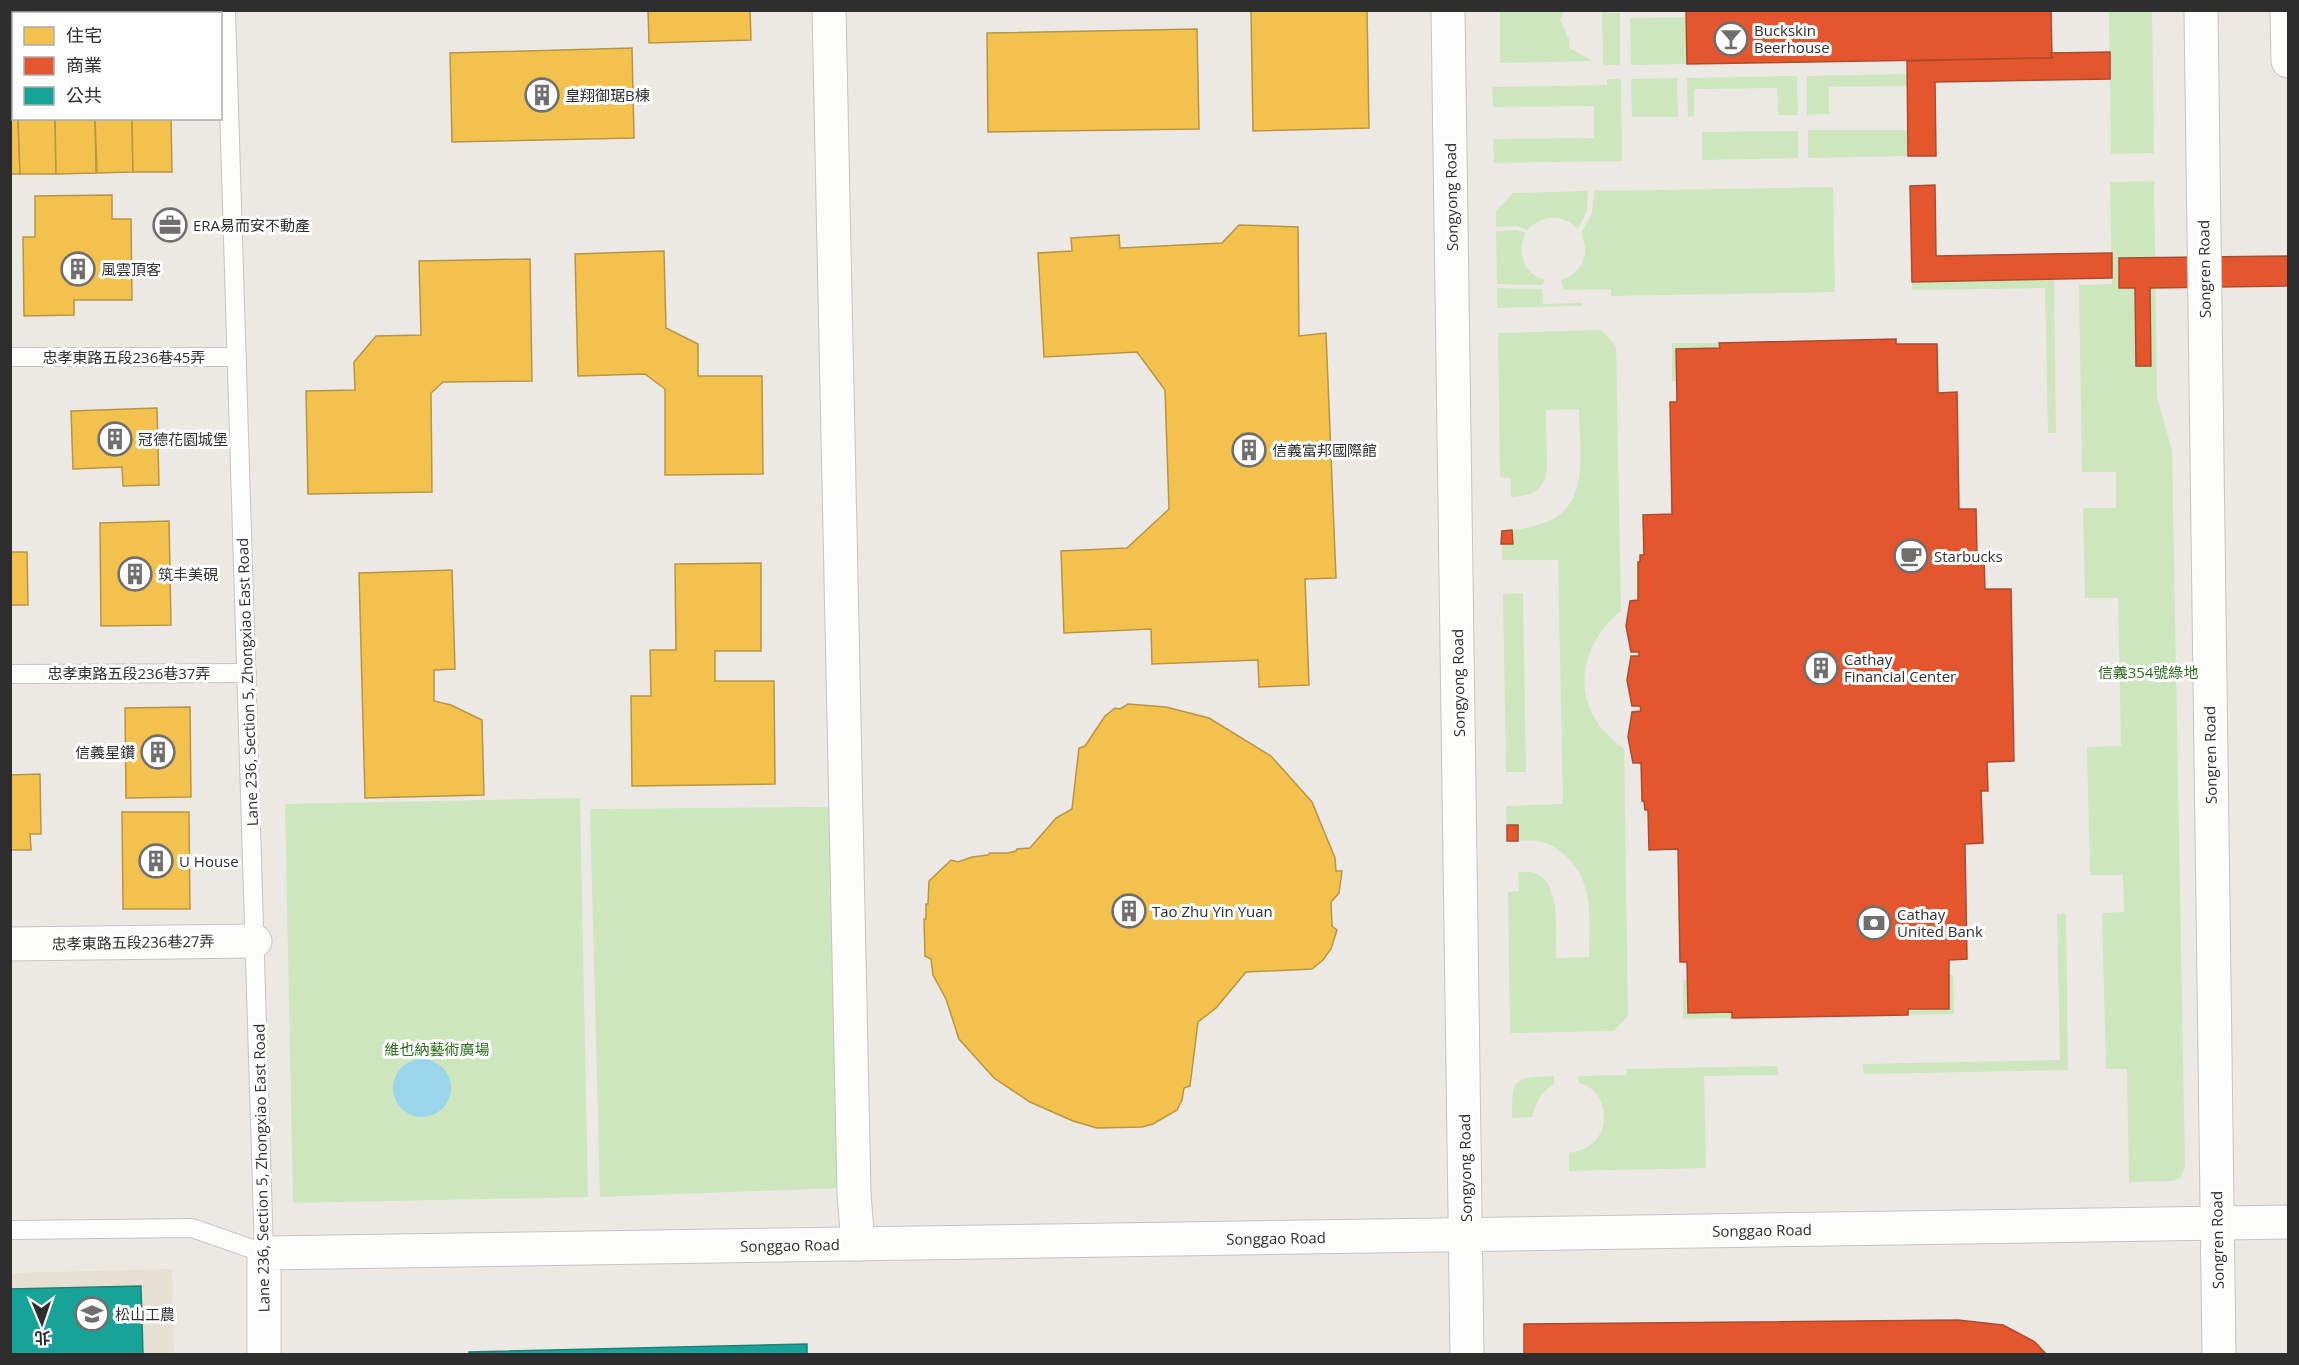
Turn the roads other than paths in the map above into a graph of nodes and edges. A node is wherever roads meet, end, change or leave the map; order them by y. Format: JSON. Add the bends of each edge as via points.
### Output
{"nodes":[{"id":1,"x":226,"y":10,"type":"edge"},
{"id":2,"x":829,"y":10,"type":"edge"},
{"id":3,"x":1448,"y":10,"type":"edge"},
{"id":4,"x":2201,"y":10,"type":"edge"},
{"id":5,"x":2287,"y":10,"type":"edge"},
{"id":6,"x":223,"y":29,"type":"edge"},
{"id":7,"x":2289,"y":61,"type":"edge"},
{"id":8,"x":10,"y":357,"type":"edge"},
{"id":9,"x":237,"y":357,"type":"junction"},
{"id":10,"x":247,"y":673,"type":"junction"},
{"id":11,"x":10,"y":674,"type":"edge"},
{"id":12,"x":255,"y":941,"type":"junction"},
{"id":13,"x":10,"y":944,"type":"edge"},
{"id":14,"x":2289,"y":1222,"type":"edge"},
{"id":15,"x":2217,"y":1223,"type":"junction"},
{"id":16,"x":10,"y":1230,"type":"edge"},
{"id":17,"x":1466,"y":1235,"type":"junction"},
{"id":18,"x":858,"y":1244,"type":"junction"},
{"id":19,"x":264,"y":1253,"type":"junction"},
{"id":20,"x":264,"y":1354,"type":"edge"},
{"id":21,"x":1467,"y":1354,"type":"edge"},
{"id":22,"x":2219,"y":1354,"type":"edge"}],
"edges":[{"from":1,"to":6,"type":"lane","name":"Lane 236, Section 5, Zhongxiao East Road"},
{"from":2,"to":18,"type":"street","via":[[853,1182]]},
{"from":3,"to":17,"type":"street","name":"Songyong Road"},
{"from":4,"to":15,"type":"street","name":"Songren Road"},
{"from":5,"to":7,"type":"street"},
{"from":6,"to":9,"type":"lane","name":"Lane 236, Section 5, Zhongxiao East Road"},
{"from":8,"to":9,"type":"lane","name":"忠孝東路五段236巷45弄"},
{"from":9,"to":10,"type":"lane","name":"Lane 236, Section 5, Zhongxiao East Road"},
{"from":10,"to":11,"type":"lane","name":"忠孝東路五段236巷37弄"},
{"from":10,"to":12,"type":"lane","name":"Lane 236, Section 5, Zhongxiao East Road"},
{"from":12,"to":13,"type":"street","name":"忠孝東路五段236巷27弄"},
{"from":12,"to":19,"type":"lane","name":"Lane 236, Section 5, Zhongxiao East Road"},
{"from":14,"to":15,"type":"street","name":"Songgao Road"},
{"from":15,"to":17,"type":"street","name":"Songgao Road"},
{"from":15,"to":22,"type":"street","name":"Songren Road"},
{"from":16,"to":19,"type":"lane","via":[[192,1228]]},
{"from":17,"to":18,"type":"street","name":"Songgao Road"},
{"from":17,"to":21,"type":"street","name":"Songyong Road"},
{"from":18,"to":19,"type":"street","name":"Songgao Road"},
{"from":19,"to":20,"type":"street","name":"Lane 236, Section 5, Zhongxiao East Road"}]}
